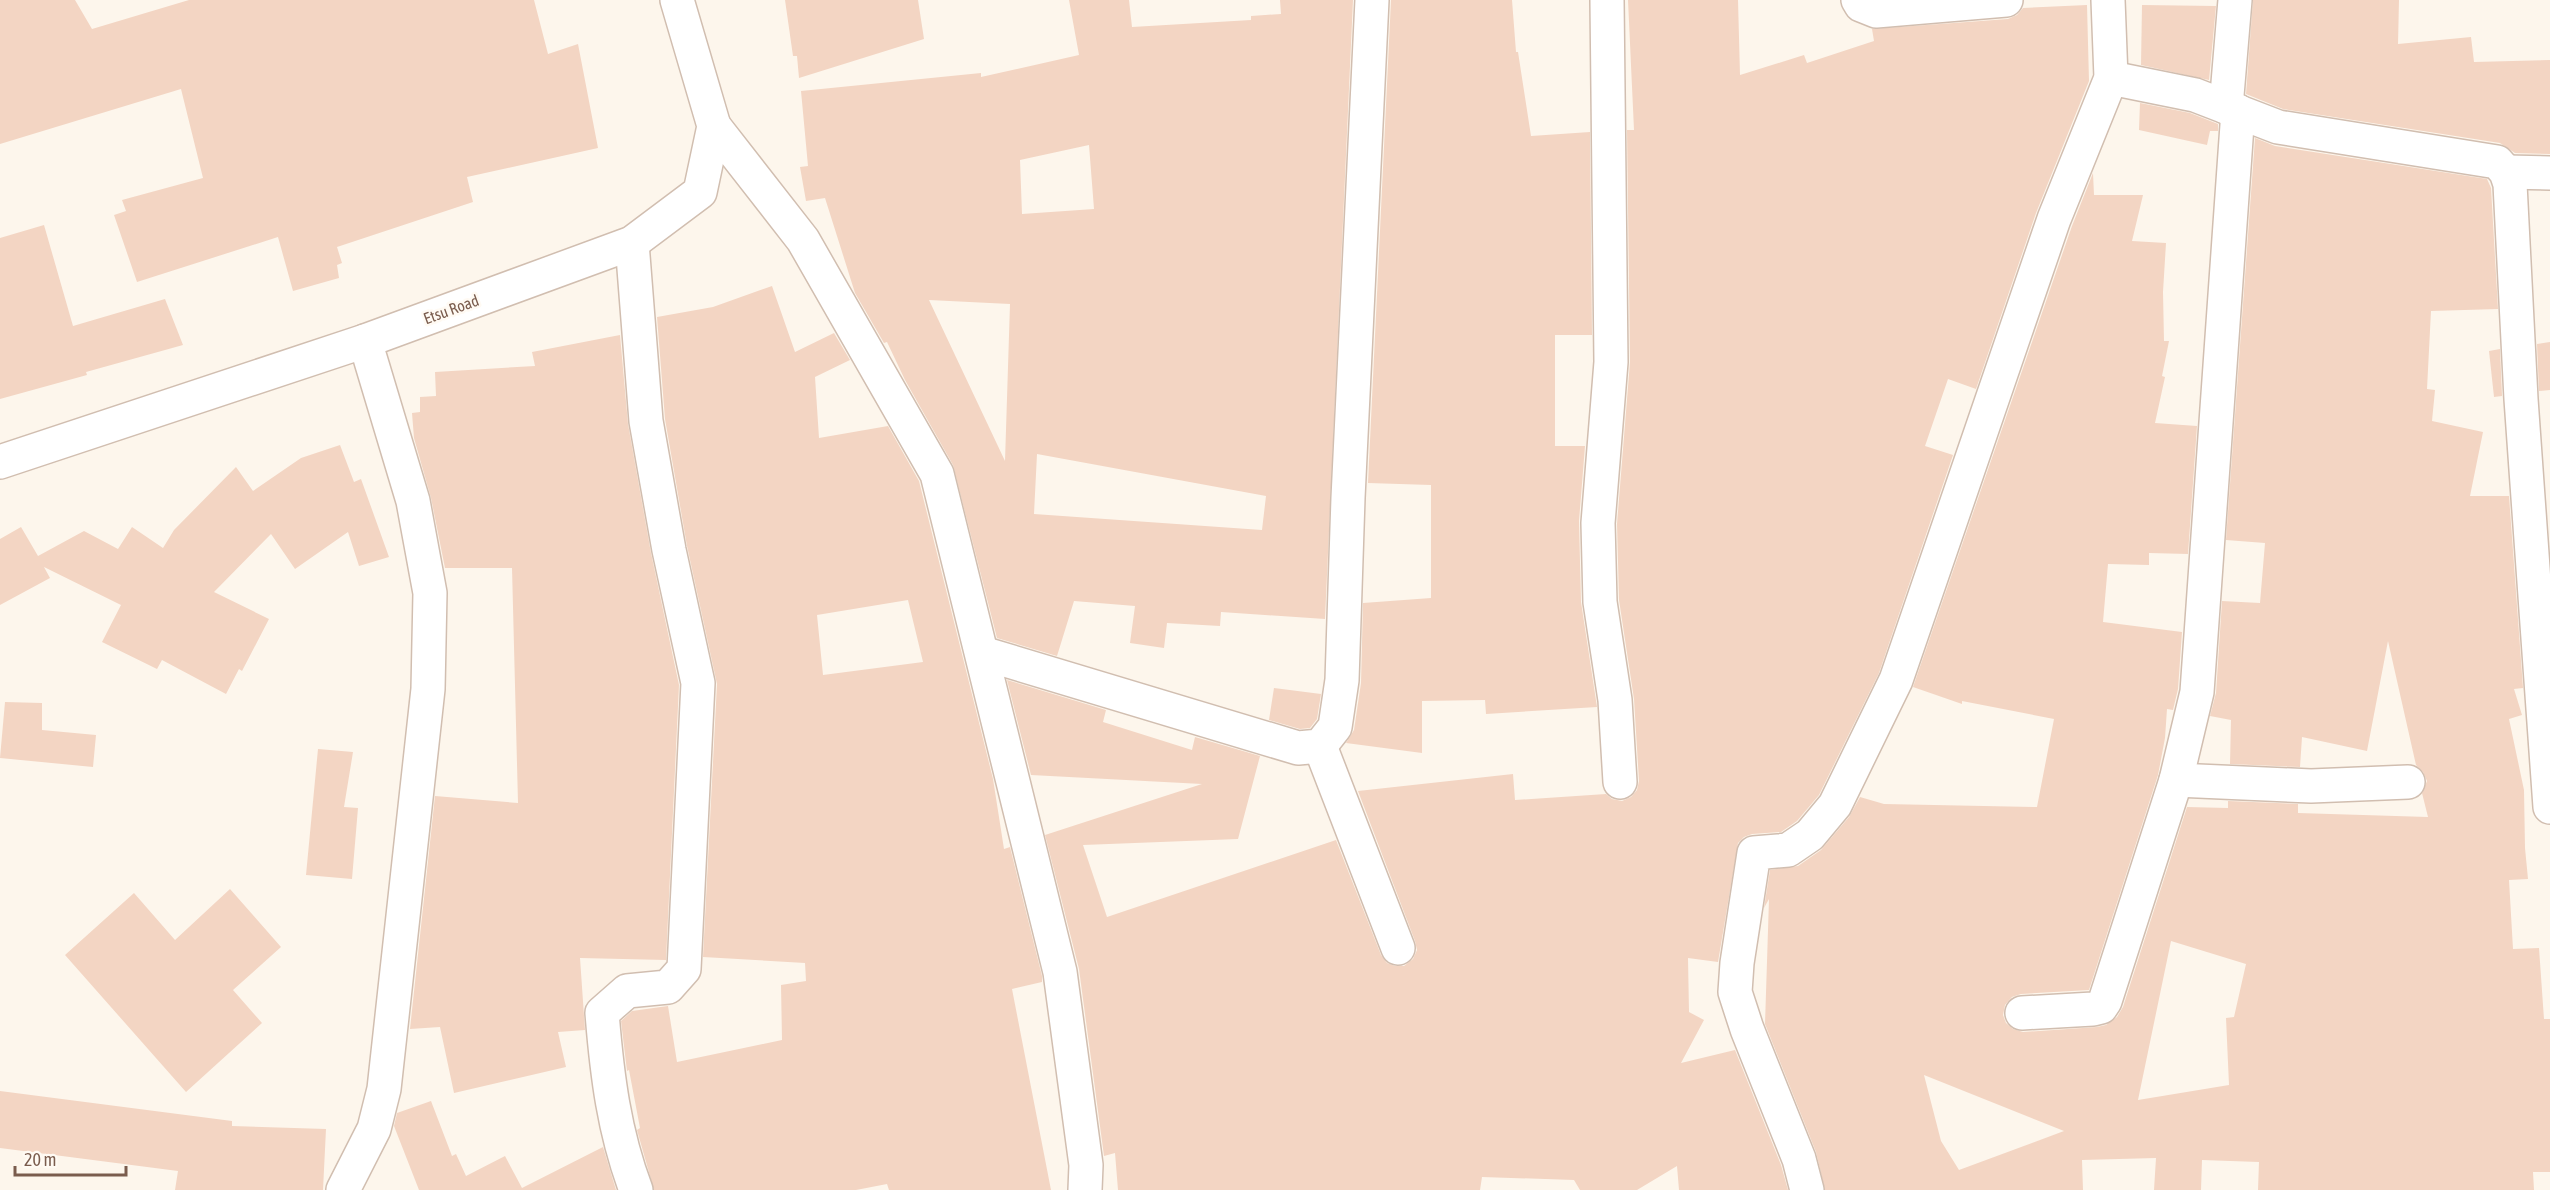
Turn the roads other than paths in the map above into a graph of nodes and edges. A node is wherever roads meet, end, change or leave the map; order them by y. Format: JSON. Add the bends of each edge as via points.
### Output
{"nodes":[{"id":1,"x":677,"y":0,"type":"edge"},
{"id":2,"x":1372,"y":0,"type":"edge"},
{"id":3,"x":1607,"y":0,"type":"edge"},
{"id":4,"x":1858,"y":0,"type":"edge"},
{"id":5,"x":2006,"y":0,"type":"edge"},
{"id":6,"x":2108,"y":0,"type":"edge"},
{"id":7,"x":2235,"y":0,"type":"edge"},
{"id":8,"x":2111,"y":78,"type":"junction"},
{"id":9,"x":2232,"y":109,"type":"junction"},
{"id":10,"x":714,"y":126,"type":"junction"},
{"id":11,"x":2506,"y":172,"type":"junction"},
{"id":12,"x":2550,"y":173,"type":"edge"},
{"id":13,"x":632,"y":243,"type":"junction"},
{"id":14,"x":365,"y":341,"type":"junction"},
{"id":15,"x":0,"y":462,"type":"edge"},
{"id":16,"x":982,"y":653,"type":"junction"},
{"id":17,"x":1320,"y":747,"type":"junction"},
{"id":18,"x":2176,"y":780,"type":"junction"},
{"id":19,"x":1620,"y":782,"type":"dead end"},
{"id":20,"x":2408,"y":782,"type":"dead end"},
{"id":21,"x":2550,"y":807,"type":"edge"},
{"id":22,"x":1398,"y":948,"type":"dead end"},
{"id":23,"x":2022,"y":1013,"type":"dead end"},
{"id":24,"x":343,"y":1190,"type":"edge"},
{"id":25,"x":636,"y":1190,"type":"edge"},
{"id":26,"x":1085,"y":1190,"type":"edge"},
{"id":27,"x":1807,"y":1190,"type":"edge"}],
"edges":[{"from":1,"to":10,"type":"street","name":"Etsu Road"},
{"from":2,"to":17,"type":"street","via":[[1341,680],[1335,728]]},
{"from":3,"to":19,"type":"street","via":[[1611,362],[1598,522],[1600,602],[1615,700]]},
{"from":4,"to":5,"type":"street","via":[[1876,11]]},
{"from":6,"to":8,"type":"street"},
{"from":7,"to":9,"type":"street"},
{"from":8,"to":9,"type":"street","via":[[2195,95]]},
{"from":8,"to":27,"type":"street","via":[[2054,219],[1896,680],[1835,805],[1810,836],[1788,850],[1754,853],[1735,992],[1799,1159]]},
{"from":9,"to":11,"type":"street","via":[[2278,127],[2497,162]]},
{"from":9,"to":18,"type":"street","via":[[2196,693]]},
{"from":10,"to":13,"type":"street","name":"Etsu Road","via":[[700,192]]},
{"from":10,"to":16,"type":"street","via":[[804,240],[937,474]]},
{"from":11,"to":12,"type":"street"},
{"from":11,"to":21,"type":"street","via":[[2510,184]]},
{"from":13,"to":14,"type":"street","name":"Etsu Road"},
{"from":13,"to":25,"type":"street","via":[[646,421],[698,683],[684,969],[668,987],[627,991],[603,1013],[607,1082],[625,1161]]},
{"from":14,"to":15,"type":"street","name":"Etsu Road"},
{"from":14,"to":24,"type":"street","via":[[413,501],[430,593],[428,679],[384,1089],[374,1129]]},
{"from":16,"to":17,"type":"street","via":[[1298,748]]},
{"from":16,"to":26,"type":"street","via":[[1060,972],[1086,1165]]},
{"from":17,"to":22,"type":"street"},
{"from":18,"to":20,"type":"street","via":[[2311,786]]},
{"from":18,"to":23,"type":"street","via":[[2101,1007]]}]}
